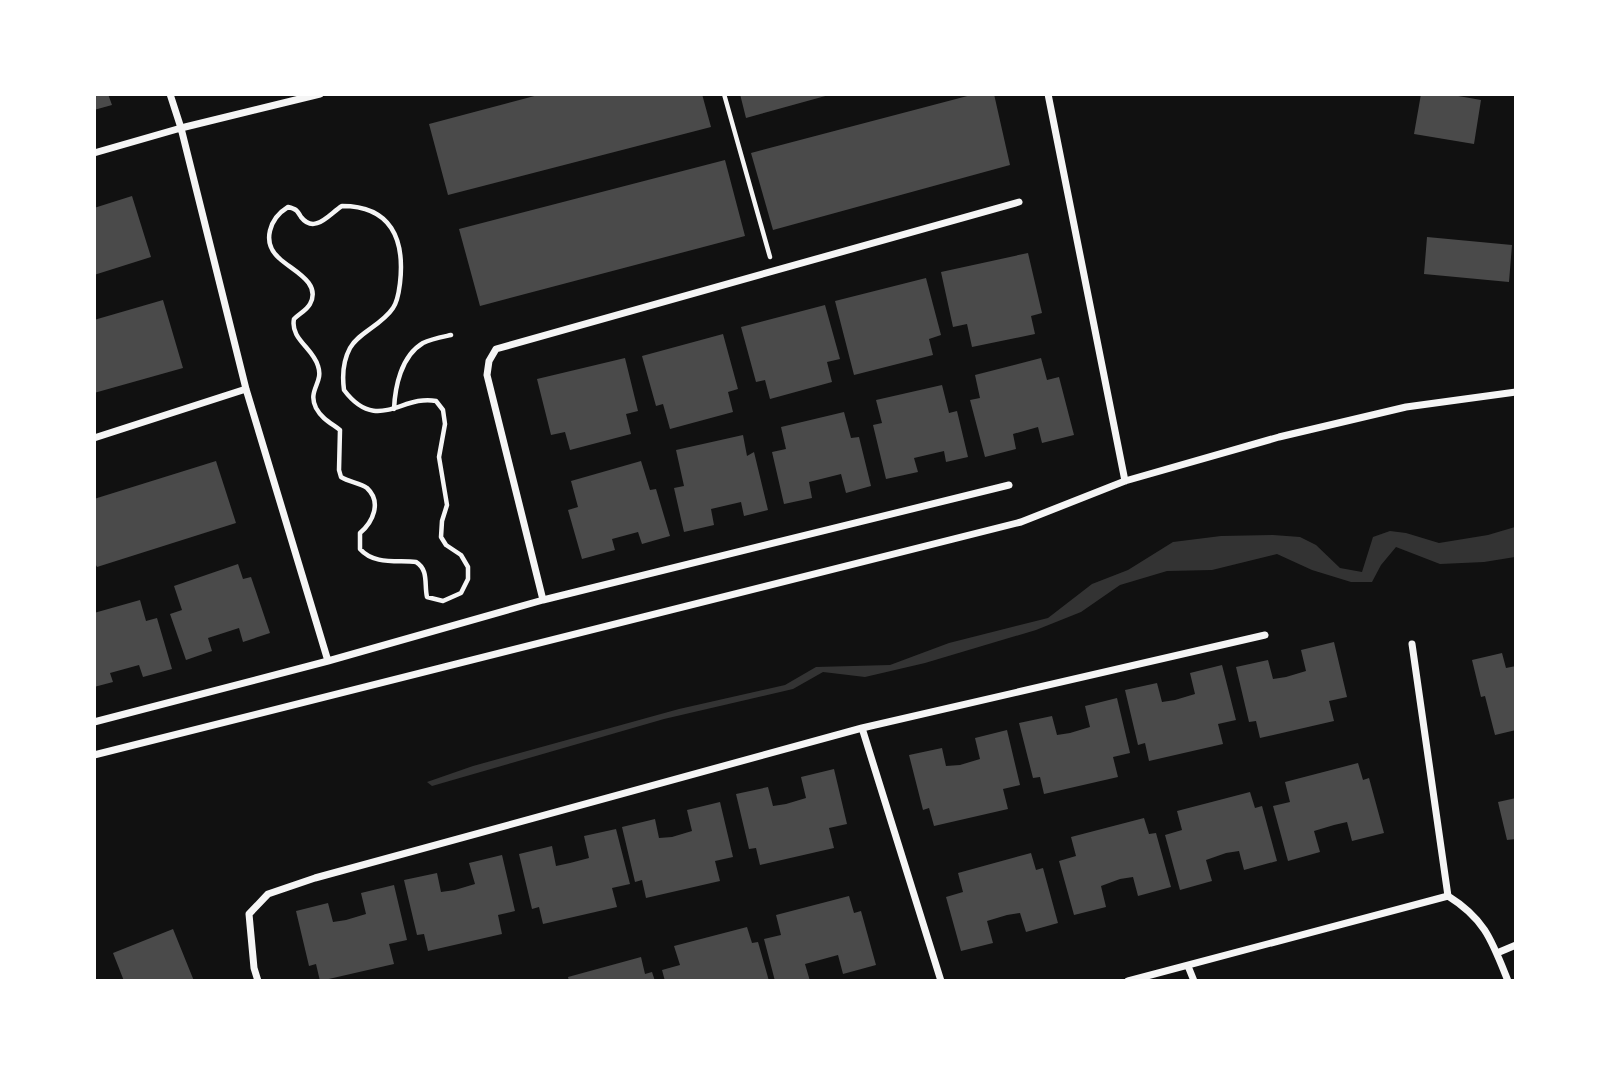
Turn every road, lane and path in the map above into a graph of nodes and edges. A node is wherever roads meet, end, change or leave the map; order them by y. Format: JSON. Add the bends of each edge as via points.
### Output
{"nodes":[{"id":1,"x":170,"y":94,"type":"edge"},
{"id":2,"x":320,"y":94,"type":"edge"},
{"id":3,"x":724,"y":94,"type":"edge"},
{"id":4,"x":1048,"y":94,"type":"edge"},
{"id":5,"x":181,"y":128,"type":"junction"},
{"id":6,"x":94,"y":153,"type":"edge"},
{"id":7,"x":1019,"y":202,"type":"dead end"},
{"id":8,"x":774,"y":271,"type":"junction"},
{"id":9,"x":451,"y":335,"type":"dead end"},
{"id":10,"x":246,"y":389,"type":"junction"},
{"id":11,"x":1516,"y":392,"type":"edge"},
{"id":12,"x":394,"y":410,"type":"junction"},
{"id":13,"x":94,"y":438,"type":"edge"},
{"id":14,"x":1125,"y":481,"type":"junction"},
{"id":15,"x":1009,"y":485,"type":"dead end"},
{"id":16,"x":543,"y":600,"type":"junction"},
{"id":17,"x":1265,"y":635,"type":"dead end"},
{"id":18,"x":1412,"y":644,"type":"dead end"},
{"id":19,"x":328,"y":661,"type":"junction"},
{"id":20,"x":94,"y":722,"type":"edge"},
{"id":21,"x":862,"y":728,"type":"junction"},
{"id":22,"x":94,"y":755,"type":"edge"},
{"id":23,"x":1448,"y":896,"type":"junction"},
{"id":24,"x":1516,"y":945,"type":"edge"},
{"id":25,"x":1497,"y":953,"type":"junction"},
{"id":26,"x":1188,"y":965,"type":"junction"},
{"id":27,"x":258,"y":981,"type":"edge"},
{"id":28,"x":941,"y":981,"type":"edge"},
{"id":29,"x":1128,"y":981,"type":"edge"},
{"id":30,"x":1194,"y":981,"type":"edge"},
{"id":31,"x":1508,"y":981,"type":"edge"}],
"edges":[{"from":1,"to":5,"type":"street"},
{"from":2,"to":5,"type":"street"},
{"from":3,"to":8,"type":"path"},
{"from":4,"to":14,"type":"street"},
{"from":5,"to":6,"type":"street"},
{"from":5,"to":10,"type":"street"},
{"from":7,"to":8,"type":"street"},
{"from":8,"to":16,"type":"street","via":[[496,349],[487,375]]},
{"from":9,"to":12,"type":"path","via":[[414,350],[403,368]]},
{"from":10,"to":13,"type":"street"},
{"from":10,"to":19,"type":"street"},
{"from":11,"to":14,"type":"street","via":[[1406,407]]},
{"from":12,"to":12,"type":"path","via":[[425,399],[436,401],[443,410],[439,457],[447,505],[441,537],[461,555],[469,574],[461,593],[443,601],[427,597],[421,565],[374,559],[360,549],[360,533],[370,522],[374,499],[366,488],[341,478],[340,430],[324,419],[315,405],[312,393],[320,377],[318,366],[292,326],[294,318],[309,307],[312,290],[302,275],[278,258],[270,242],[272,221],[288,207],[314,224],[342,206],[356,207],[383,218],[393,231],[401,262],[395,306],[351,345],[343,380],[347,393],[366,407]]},
{"from":14,"to":22,"type":"street","via":[[1021,522]]},
{"from":15,"to":16,"type":"street"},
{"from":16,"to":19,"type":"street"},
{"from":17,"to":21,"type":"street"},
{"from":18,"to":23,"type":"street"},
{"from":19,"to":20,"type":"street"},
{"from":21,"to":27,"type":"street","via":[[268,894],[249,914]]},
{"from":21,"to":28,"type":"street"},
{"from":23,"to":25,"type":"street","via":[[1482,923]]},
{"from":23,"to":26,"type":"street"},
{"from":24,"to":25,"type":"street"},
{"from":25,"to":31,"type":"street"},
{"from":26,"to":29,"type":"street"},
{"from":26,"to":30,"type":"street"}]}
